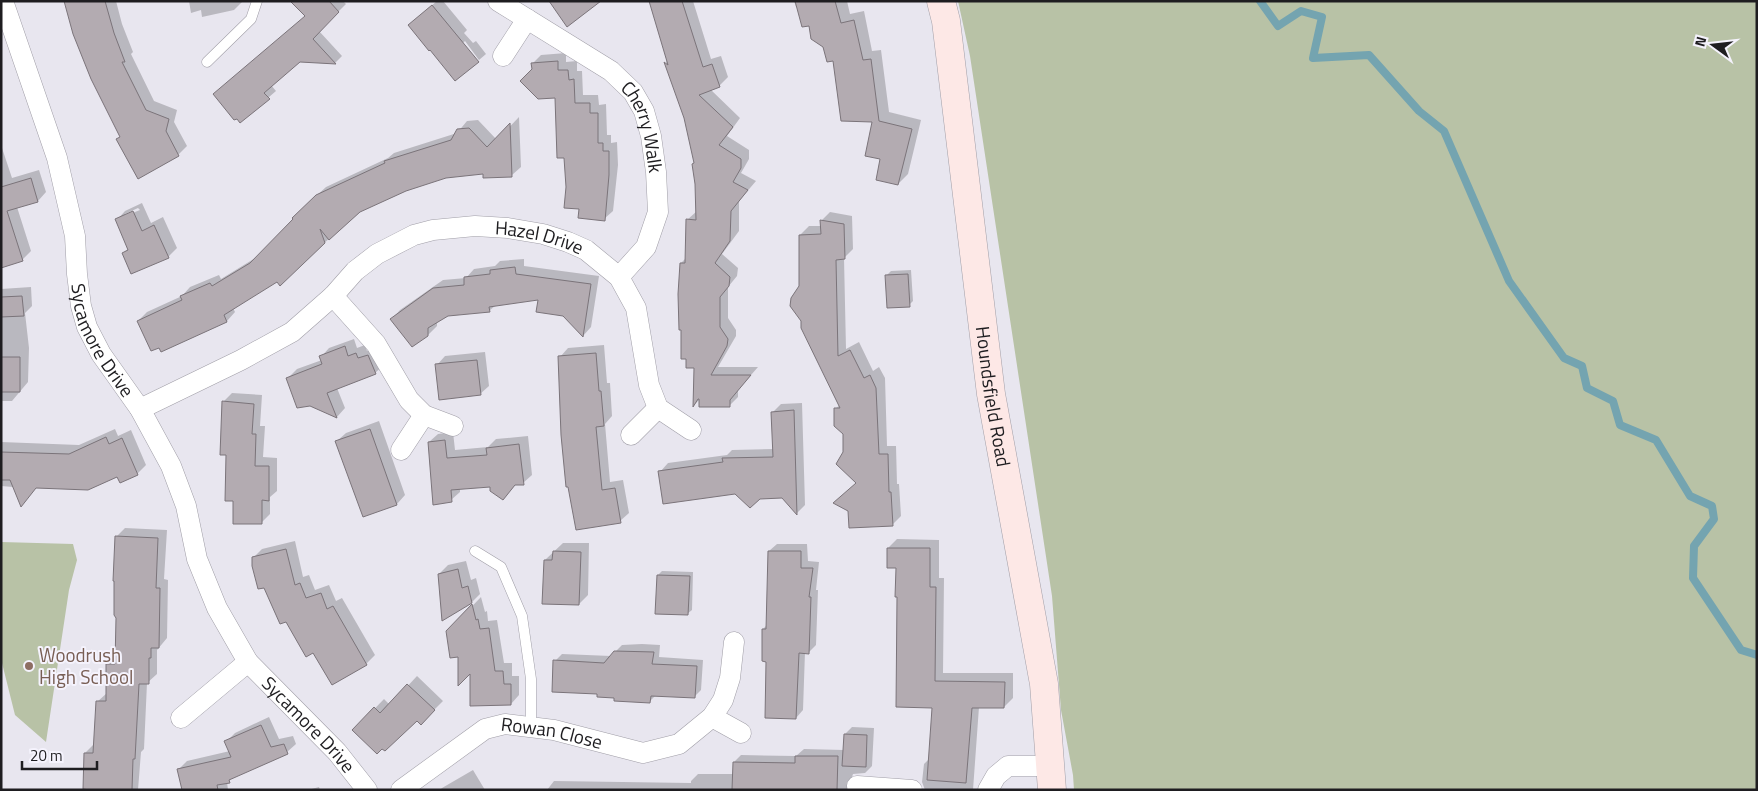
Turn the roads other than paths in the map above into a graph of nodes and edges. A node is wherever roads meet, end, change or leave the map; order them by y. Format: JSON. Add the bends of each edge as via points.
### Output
{"nodes":[{"id":1,"x":4,"y":1,"type":"edge"},
{"id":2,"x":257,"y":1,"type":"edge"},
{"id":3,"x":498,"y":1,"type":"edge"},
{"id":4,"x":941,"y":1,"type":"edge"},
{"id":5,"x":527,"y":19,"type":"junction"},
{"id":6,"x":503,"y":56,"type":"dead end"},
{"id":7,"x":207,"y":62,"type":"dead end"},
{"id":8,"x":619,"y":277,"type":"junction"},
{"id":9,"x":333,"y":296,"type":"junction"},
{"id":10,"x":658,"y":408,"type":"junction"},
{"id":11,"x":140,"y":409,"type":"junction"},
{"id":12,"x":424,"y":414,"type":"junction"},
{"id":13,"x":453,"y":426,"type":"dead end"},
{"id":14,"x":691,"y":430,"type":"dead end"},
{"id":15,"x":631,"y":435,"type":"dead end"},
{"id":16,"x":401,"y":450,"type":"dead end"},
{"id":17,"x":476,"y":552,"type":"dead end"},
{"id":18,"x":734,"y":642,"type":"dead end"},
{"id":19,"x":248,"y":662,"type":"junction"},
{"id":20,"x":712,"y":717,"type":"junction"},
{"id":21,"x":182,"y":718,"type":"dead end"},
{"id":22,"x":531,"y":726,"type":"junction"},
{"id":23,"x":740,"y":733,"type":"dead end"},
{"id":24,"x":1051,"y":778,"type":"edge"},
{"id":25,"x":858,"y":786,"type":"dead end"},
{"id":26,"x":367,"y":790,"type":"edge"},
{"id":27,"x":401,"y":790,"type":"edge"},
{"id":28,"x":912,"y":790,"type":"edge"},
{"id":29,"x":988,"y":790,"type":"edge"}],
"edges":[{"from":1,"to":11,"type":"street","name":"Sycamore Drive","via":[[62,175],[75,236],[81,306],[87,326],[101,354]]},
{"from":2,"to":7,"type":"lane","via":[[251,20]]},
{"from":3,"to":5,"type":"street","name":"Cherry Walk"},
{"from":4,"to":24,"type":"street","name":"Houndsfield Road","via":[[991,394],[1044,684]]},
{"from":5,"to":6,"type":"street"},
{"from":5,"to":8,"type":"street","name":"Cherry Walk","via":[[611,71],[633,92],[644,111],[651,136],[658,212],[646,247]]},
{"from":8,"to":9,"type":"street","name":"Hazel Drive","via":[[586,250],[568,242],[508,228],[475,226],[414,235],[377,254]]},
{"from":8,"to":10,"type":"street","name":"Hazel Drive","via":[[636,308],[650,385]]},
{"from":9,"to":11,"type":"street","name":"Hazel Drive","via":[[292,332]]},
{"from":9,"to":12,"type":"street","via":[[376,344],[409,400]]},
{"from":10,"to":14,"type":"street"},
{"from":10,"to":15,"type":"street"},
{"from":11,"to":19,"type":"street","name":"Sycamore Drive","via":[[171,466],[186,506],[197,558],[217,608]]},
{"from":12,"to":13,"type":"street"},
{"from":12,"to":16,"type":"street"},
{"from":17,"to":22,"type":"lane","via":[[501,567],[522,616],[532,679]]},
{"from":18,"to":20,"type":"street","name":"Rowan Close","via":[[727,690]]},
{"from":19,"to":21,"type":"street","name":"Sycamore Drive"},
{"from":19,"to":26,"type":"street","name":"Sycamore Drive","via":[[337,752]]},
{"from":20,"to":22,"type":"street","name":"Rowan Close","via":[[679,744],[643,753]]},
{"from":20,"to":23,"type":"street"},
{"from":22,"to":27,"type":"street","name":"Rowan Close","via":[[505,724],[485,729]]},
{"from":24,"to":29,"type":"street","via":[[1008,766],[996,776]]},
{"from":25,"to":28,"type":"street"}]}
